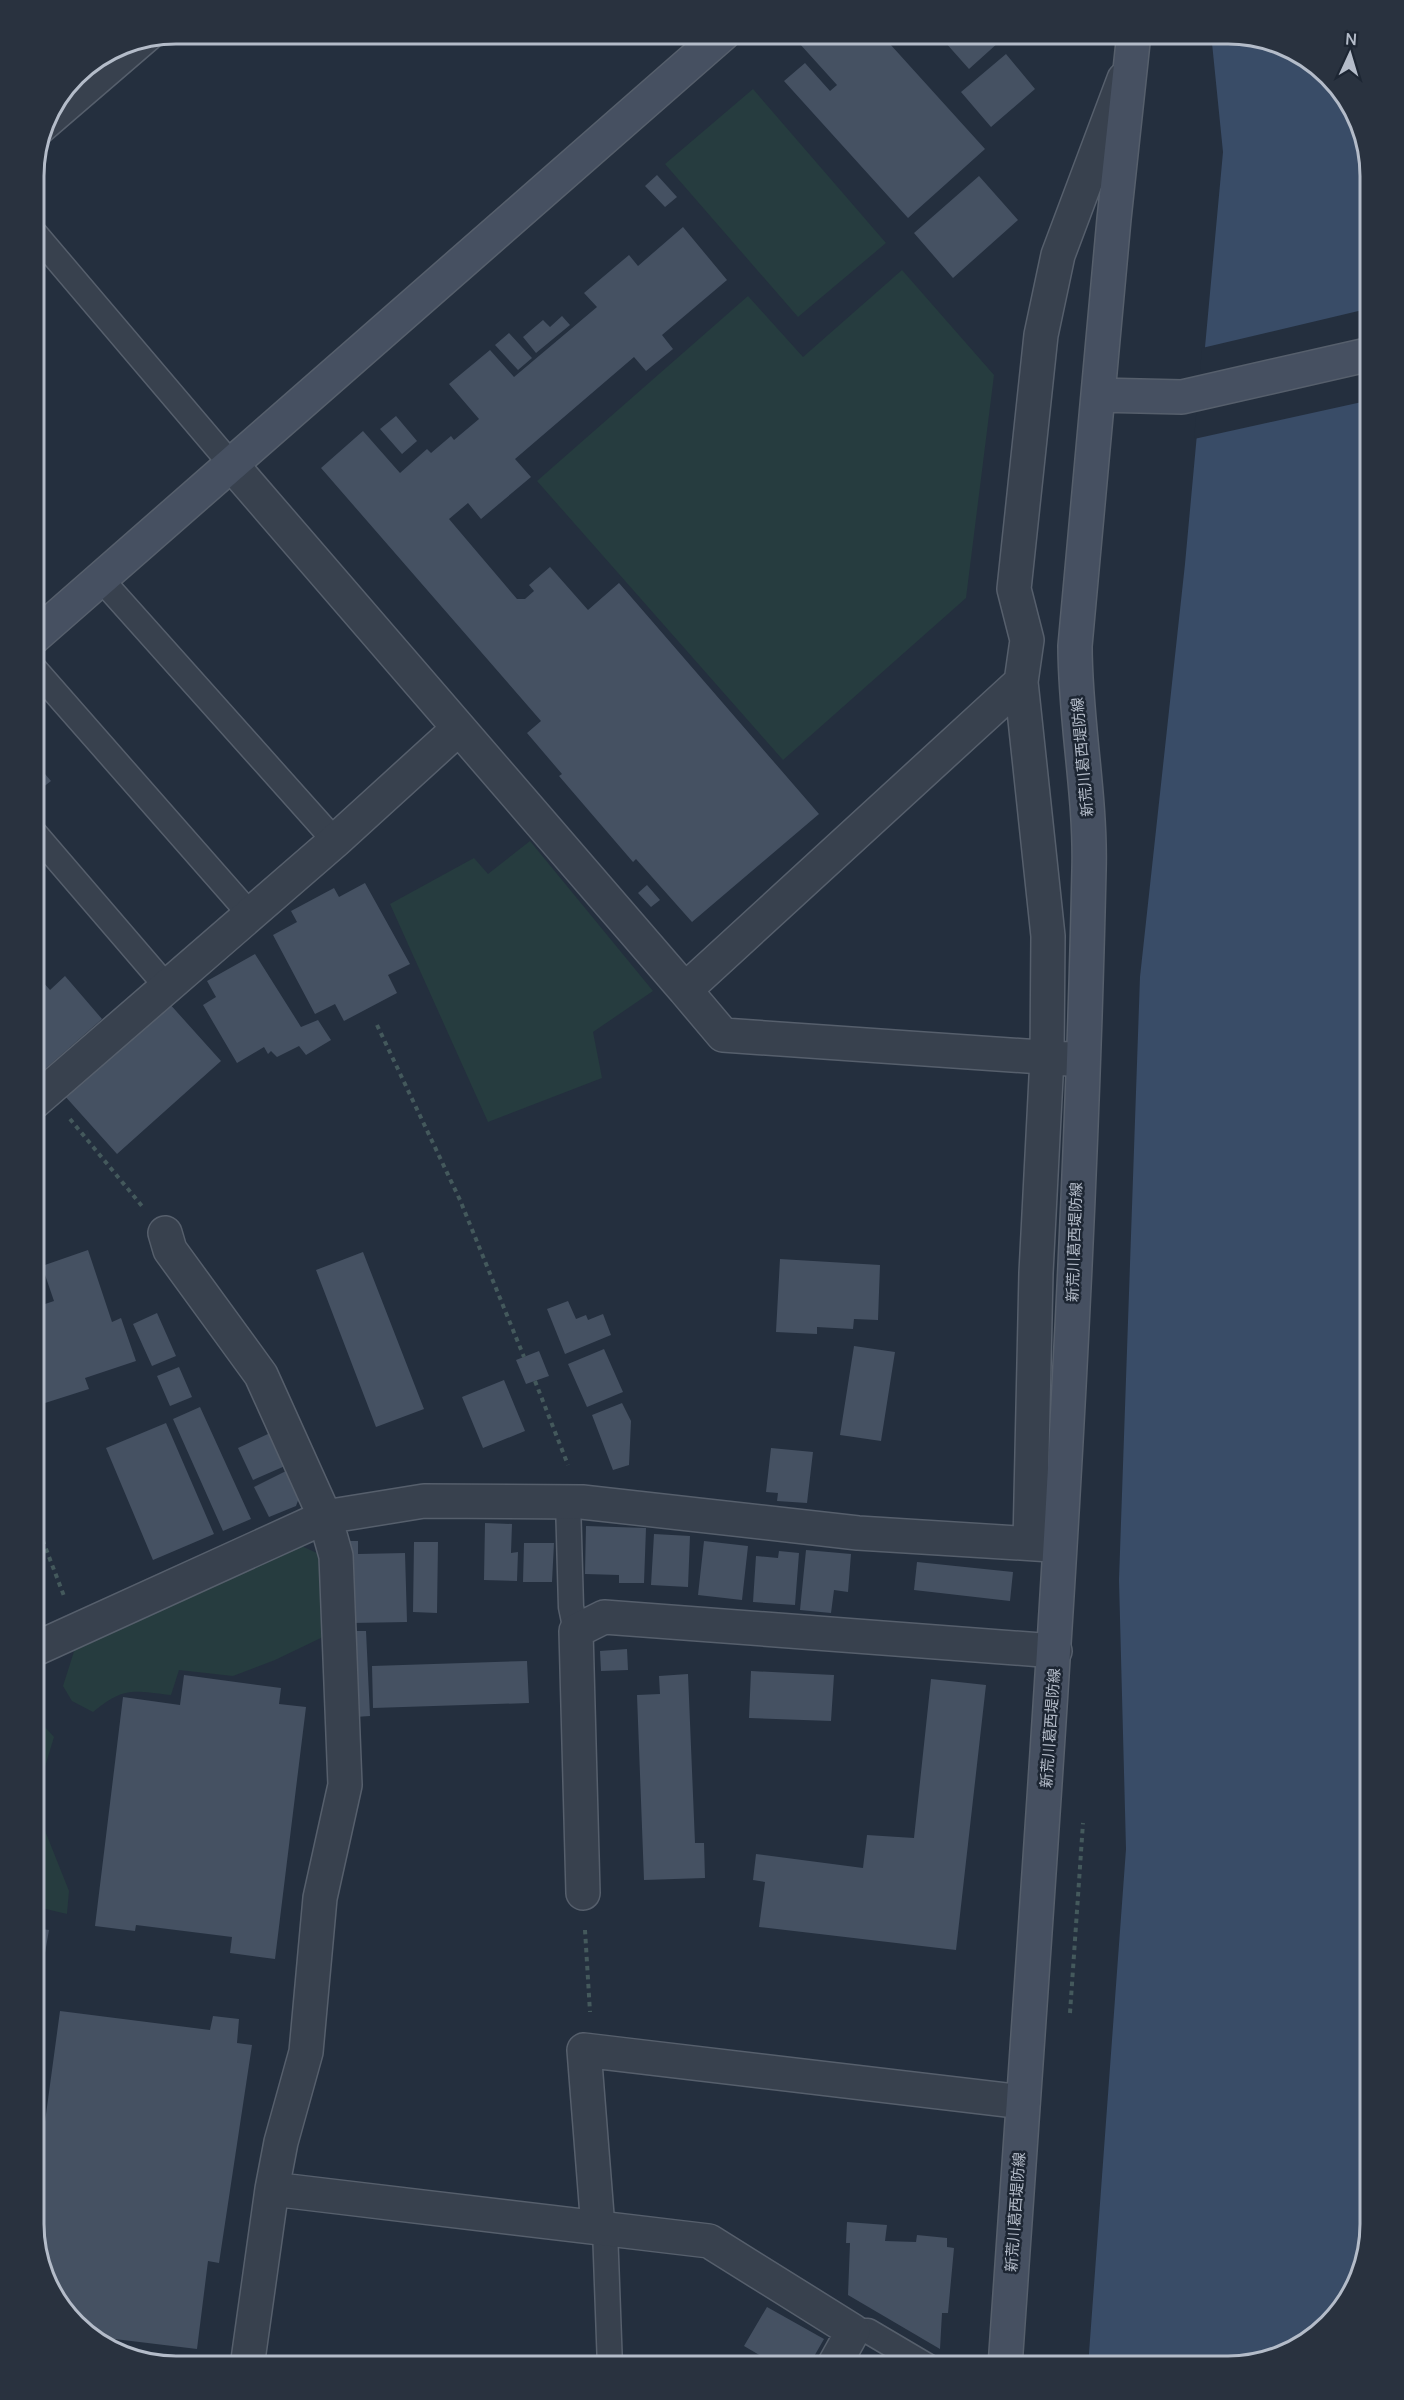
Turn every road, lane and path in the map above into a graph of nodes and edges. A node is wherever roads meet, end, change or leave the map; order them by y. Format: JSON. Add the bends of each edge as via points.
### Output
{"nodes":[{"id":1,"x":711,"y":44,"type":"edge"},
{"id":2,"x":137,"y":49,"type":"edge"},
{"id":3,"x":1132,"y":49,"type":"edge"},
{"id":4,"x":57,"y":118,"type":"edge"},
{"id":5,"x":44,"y":244,"type":"edge"},
{"id":6,"x":1360,"y":357,"type":"edge"},
{"id":7,"x":1098,"y":395,"type":"junction"},
{"id":8,"x":231,"y":464,"type":"junction"},
{"id":9,"x":100,"y":578,"type":"junction"},
{"id":10,"x":44,"y":628,"type":"edge"},
{"id":11,"x":44,"y":679,"type":"edge"},
{"id":12,"x":1022,"y":682,"type":"junction"},
{"id":13,"x":458,"y":729,"type":"junction"},
{"id":14,"x":335,"y":841,"type":"junction"},
{"id":15,"x":44,"y":844,"type":"edge"},
{"id":16,"x":249,"y":913,"type":"junction"},
{"id":17,"x":167,"y":987,"type":"junction"},
{"id":18,"x":685,"y":990,"type":"junction"},
{"id":19,"x":377,"y":1025,"type":"dead end"},
{"id":20,"x":1047,"y":1058,"type":"junction"},
{"id":21,"x":1082,"y":1060,"type":"junction"},
{"id":22,"x":44,"y":1085,"type":"edge"},
{"id":23,"x":44,"y":1097,"type":"edge"},
{"id":24,"x":165,"y":1233,"type":"joint"},
{"id":25,"x":524,"y":1357,"type":"dead end"},
{"id":26,"x":535,"y":1381,"type":"dead end"},
{"id":27,"x":575,"y":1502,"type":"junction"},
{"id":28,"x":325,"y":1517,"type":"junction"},
{"id":29,"x":44,"y":1543,"type":"edge"},
{"id":30,"x":1046,"y":1544,"type":"junction"},
{"id":31,"x":78,"y":1630,"type":"junction"},
{"id":32,"x":576,"y":1631,"type":"junction"},
{"id":33,"x":44,"y":1645,"type":"edge"},
{"id":34,"x":1055,"y":1651,"type":"junction"},
{"id":35,"x":583,"y":1893,"type":"joint"},
{"id":36,"x":592,"y":2051,"type":"junction"},
{"id":37,"x":1023,"y":2102,"type":"junction"},
{"id":38,"x":272,"y":2189,"type":"junction"},
{"id":39,"x":601,"y":2229,"type":"junction"},
{"id":40,"x":854,"y":2331,"type":"junction"},
{"id":41,"x":249,"y":2356,"type":"edge"},
{"id":42,"x":609,"y":2356,"type":"edge"},
{"id":43,"x":839,"y":2356,"type":"edge"},
{"id":44,"x":910,"y":2356,"type":"edge"},
{"id":45,"x":1006,"y":2356,"type":"edge"}],
"edges":[{"from":1,"to":8,"type":"main road"},
{"from":2,"to":4,"type":"lane"},
{"from":3,"to":7,"type":"main road","name":"新荒川葛西堤防線"},
{"from":3,"to":12,"type":"street","via":[[1058,255],[1041,335],[1014,589],[1027,640]]},
{"from":5,"to":8,"type":"lane"},
{"from":6,"to":7,"type":"main road","via":[[1182,397]]},
{"from":7,"to":21,"type":"main road","name":"新荒川葛西堤防線","via":[[1075,646],[1089,831]]},
{"from":8,"to":9,"type":"main road"},
{"from":8,"to":13,"type":"street"},
{"from":9,"to":10,"type":"main road"},
{"from":9,"to":14,"type":"lane"},
{"from":11,"to":16,"type":"lane"},
{"from":12,"to":18,"type":"street"},
{"from":12,"to":20,"type":"street","via":[[1046,898]]},
{"from":13,"to":14,"type":"street"},
{"from":13,"to":18,"type":"street"},
{"from":14,"to":16,"type":"street"},
{"from":15,"to":17,"type":"lane"},
{"from":16,"to":17,"type":"street"},
{"from":17,"to":22,"type":"street"},
{"from":18,"to":20,"type":"street","via":[[723,1035]]},
{"from":19,"to":25,"type":"path","via":[[460,1200]]},
{"from":20,"to":21,"type":"street"},
{"from":20,"to":30,"type":"street","via":[[1036,1273]]},
{"from":21,"to":30,"type":"main road","name":"新荒川葛西堤防線"},
{"from":23,"to":24,"type":"path"},
{"from":24,"to":28,"type":"street","via":[[170,1250],[261,1375]]},
{"from":26,"to":27,"type":"path"},
{"from":27,"to":28,"type":"street","via":[[424,1502]]},
{"from":27,"to":30,"type":"street","via":[[858,1533]]},
{"from":27,"to":32,"type":"lane","via":[[571,1607]]},
{"from":28,"to":31,"type":"street"},
{"from":28,"to":38,"type":"street","via":[[336,1556],[345,1785],[320,1898],[306,2052]]},
{"from":29,"to":31,"type":"path"},
{"from":30,"to":34,"type":"main road","name":"新荒川葛西堤防線"},
{"from":31,"to":33,"type":"street"},
{"from":32,"to":34,"type":"street","via":[[604,1617]]},
{"from":32,"to":35,"type":"street"},
{"from":34,"to":37,"type":"main road","name":"新荒川葛西堤防線"},
{"from":35,"to":36,"type":"path"},
{"from":36,"to":37,"type":"street"},
{"from":36,"to":39,"type":"street","via":[[584,2050]]},
{"from":37,"to":45,"type":"main road","name":"新荒川葛西堤防線"},
{"from":38,"to":39,"type":"street"},
{"from":38,"to":41,"type":"street"},
{"from":39,"to":40,"type":"street","via":[[709,2241]]},
{"from":39,"to":42,"type":"lane"},
{"from":40,"to":43,"type":"street"},
{"from":40,"to":44,"type":"lane","via":[[868,2331]]}]}
